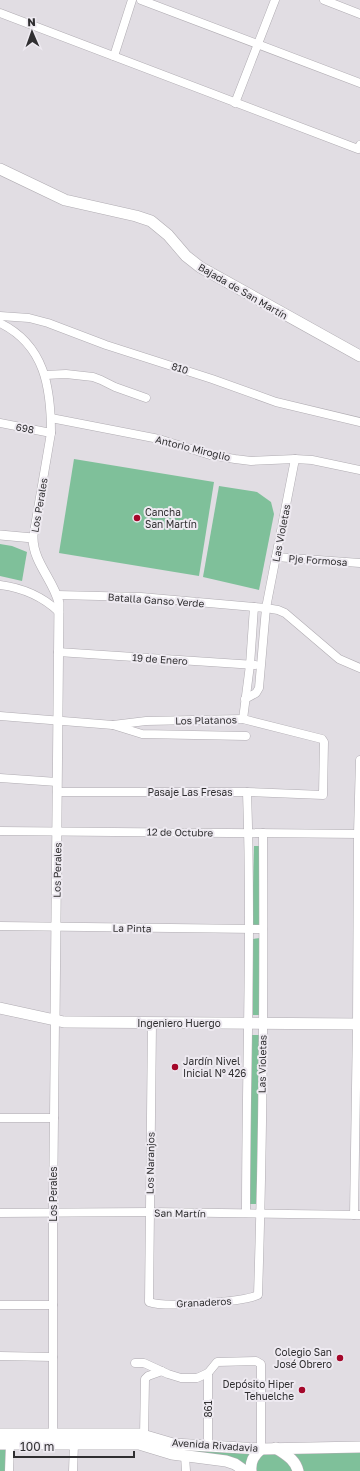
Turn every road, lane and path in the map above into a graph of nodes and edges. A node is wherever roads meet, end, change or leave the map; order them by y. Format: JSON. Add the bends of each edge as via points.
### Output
{"nodes":[{"id":1,"x":132,"y":0,"type":"edge"},
{"id":2,"x":142,"y":0,"type":"edge"},
{"id":3,"x":275,"y":0,"type":"edge"},
{"id":4,"x":324,"y":0,"type":"edge"},
{"id":5,"x":0,"y":13,"type":"edge"},
{"id":6,"x":360,"y":14,"type":"edge"},
{"id":7,"x":258,"y":44,"type":"junction"},
{"id":8,"x":114,"y":56,"type":"junction"},
{"id":9,"x":360,"y":83,"type":"edge"},
{"id":10,"x":235,"y":103,"type":"junction"},
{"id":11,"x":360,"y":145,"type":"edge"},
{"id":12,"x":0,"y":169,"type":"edge"},
{"id":13,"x":0,"y":316,"type":"edge"},
{"id":14,"x":0,"y":323,"type":"edge"},
{"id":15,"x":360,"y":356,"type":"edge"},
{"id":16,"x":45,"y":375,"type":"junction"},
{"id":17,"x":146,"y":398,"type":"dead end"},
{"id":18,"x":51,"y":418,"type":"junction"},
{"id":19,"x":360,"y":422,"type":"edge"},
{"id":20,"x":0,"y":423,"type":"edge"},
{"id":21,"x":51,"y":433,"type":"junction"},
{"id":22,"x":295,"y":459,"type":"junction"},
{"id":23,"x":360,"y":470,"type":"edge"},
{"id":24,"x":0,"y":535,"type":"edge"},
{"id":25,"x":33,"y":538,"type":"junction"},
{"id":26,"x":276,"y":557,"type":"junction"},
{"id":27,"x":360,"y":563,"type":"edge"},
{"id":28,"x":0,"y":585,"type":"edge"},
{"id":29,"x":57,"y":595,"type":"junction"},
{"id":30,"x":254,"y":607,"type":"junction"},
{"id":31,"x":266,"y":608,"type":"junction"},
{"id":32,"x":59,"y":612,"type":"junction"},
{"id":33,"x":58,"y":652,"type":"junction"},
{"id":34,"x":250,"y":665,"type":"junction"},
{"id":35,"x":261,"y":666,"type":"junction"},
{"id":36,"x":360,"y":668,"type":"edge"},
{"id":37,"x":246,"y":699,"type":"junction"},
{"id":38,"x":0,"y":716,"type":"edge"},
{"id":39,"x":242,"y":719,"type":"junction"},
{"id":40,"x":57,"y":720,"type":"junction"},
{"id":41,"x":112,"y":725,"type":"junction"},
{"id":42,"x":246,"y":736,"type":"dead end"},
{"id":43,"x":360,"y":760,"type":"edge"},
{"id":44,"x":0,"y":778,"type":"edge"},
{"id":45,"x":57,"y":782,"type":"junction"},
{"id":46,"x":57,"y":792,"type":"junction"},
{"id":47,"x":247,"y":792,"type":"junction"},
{"id":48,"x":323,"y":794,"type":"joint"},
{"id":49,"x":0,"y":831,"type":"edge"},
{"id":50,"x":57,"y":831,"type":"junction"},
{"id":51,"x":248,"y":833,"type":"junction"},
{"id":52,"x":263,"y":833,"type":"junction"},
{"id":53,"x":359,"y":834,"type":"edge"},
{"id":54,"x":0,"y":926,"type":"edge"},
{"id":55,"x":56,"y":927,"type":"junction"},
{"id":56,"x":248,"y":929,"type":"junction"},
{"id":57,"x":264,"y":929,"type":"junction"},
{"id":58,"x":0,"y":1008,"type":"edge"},
{"id":59,"x":55,"y":1021,"type":"junction"},
{"id":60,"x":152,"y":1023,"type":"junction"},
{"id":61,"x":248,"y":1023,"type":"junction"},
{"id":62,"x":262,"y":1024,"type":"junction"},
{"id":63,"x":359,"y":1024,"type":"edge"},
{"id":64,"x":0,"y":1118,"type":"edge"},
{"id":65,"x":54,"y":1118,"type":"junction"},
{"id":66,"x":0,"y":1212,"type":"edge"},
{"id":67,"x":53,"y":1212,"type":"junction"},
{"id":68,"x":150,"y":1212,"type":"junction"},
{"id":69,"x":246,"y":1213,"type":"junction"},
{"id":70,"x":260,"y":1213,"type":"junction"},
{"id":71,"x":357,"y":1215,"type":"edge"},
{"id":72,"x":258,"y":1295,"type":"joint"},
{"id":73,"x":149,"y":1302,"type":"joint"},
{"id":74,"x":0,"y":1305,"type":"edge"},
{"id":75,"x":53,"y":1305,"type":"junction"},
{"id":76,"x":0,"y":1356,"type":"edge"},
{"id":77,"x":53,"y":1357,"type":"junction"},
{"id":78,"x":135,"y":1363,"type":"dead end"},
{"id":79,"x":162,"y":1371,"type":"junction"},
{"id":80,"x":208,"y":1373,"type":"junction"},
{"id":81,"x":0,"y":1434,"type":"edge"},
{"id":82,"x":144,"y":1436,"type":"junction"},
{"id":83,"x":53,"y":1439,"type":"junction"},
{"id":84,"x":5,"y":1444,"type":"edge"},
{"id":85,"x":74,"y":1444,"type":"junction"},
{"id":86,"x":208,"y":1446,"type":"junction"},
{"id":87,"x":360,"y":1447,"type":"edge"},
{"id":88,"x":276,"y":1448,"type":"junction"},
{"id":89,"x":261,"y":1449,"type":"junction"},
{"id":90,"x":185,"y":1456,"type":"junction"},
{"id":91,"x":8,"y":1471,"type":"edge"},
{"id":92,"x":74,"y":1471,"type":"edge"},
{"id":93,"x":186,"y":1471,"type":"edge"},
{"id":94,"x":245,"y":1471,"type":"edge"},
{"id":95,"x":251,"y":1471,"type":"edge"},
{"id":96,"x":298,"y":1471,"type":"edge"}],
"edges":[{"from":1,"to":8,"type":"street"},
{"from":2,"to":7,"type":"street"},
{"from":3,"to":7,"type":"street"},
{"from":4,"to":6,"type":"street"},
{"from":5,"to":8,"type":"street"},
{"from":7,"to":9,"type":"street"},
{"from":7,"to":10,"type":"street"},
{"from":8,"to":10,"type":"street"},
{"from":10,"to":11,"type":"street","via":[[358,150]]},
{"from":12,"to":15,"type":"main road","name":"Bajada de San Martín","via":[[65,200],[151,221],[200,267]]},
{"from":13,"to":19,"type":"street","name":"810","via":[[29,318],[48,323],[276,402]]},
{"from":14,"to":16,"type":"street","name":"Los Perales","via":[[19,334],[30,346]]},
{"from":16,"to":17,"type":"street","via":[[93,377]]},
{"from":16,"to":18,"type":"street","name":"Los Perales"},
{"from":18,"to":21,"type":"street","name":"Los Perales"},
{"from":18,"to":22,"type":"street","name":"Antorio Miroglio","via":[[159,439],[210,455],[251,461]]},
{"from":20,"to":21,"type":"street","name":"698"},
{"from":21,"to":25,"type":"street","name":"Los Perales"},
{"from":22,"to":23,"type":"street","name":"Antorio Miroglio"},
{"from":22,"to":26,"type":"street","name":"Las Violetas"},
{"from":24,"to":25,"type":"street"},
{"from":25,"to":29,"type":"street","name":"Los Perales","via":[[33,546]]},
{"from":26,"to":27,"type":"street","name":"Pje Formosa"},
{"from":26,"to":31,"type":"street","name":"Las Violetas"},
{"from":28,"to":32,"type":"street","via":[[34,594]]},
{"from":29,"to":30,"type":"street","name":"Batalla Ganso Verde","via":[[141,597]]},
{"from":29,"to":32,"type":"street","name":"Los Perales"},
{"from":30,"to":31,"type":"street"},
{"from":30,"to":34,"type":"street"},
{"from":31,"to":35,"type":"street","name":"Las Violetas"},
{"from":31,"to":36,"type":"street","via":[[285,613],[339,660]]},
{"from":32,"to":33,"type":"street","name":"Los Perales"},
{"from":33,"to":34,"type":"street","name":"19 de Enero"},
{"from":33,"to":40,"type":"street","name":"Los Perales"},
{"from":34,"to":35,"type":"street","name":"19 de Enero"},
{"from":34,"to":37,"type":"street"},
{"from":35,"to":37,"type":"street","name":"Las Violetas","via":[[259,688]]},
{"from":37,"to":39,"type":"street"},
{"from":38,"to":40,"type":"street","name":"Los Platanos"},
{"from":39,"to":41,"type":"street","name":"Los Platanos","via":[[146,721]]},
{"from":39,"to":48,"type":"street","name":"Los Platanos","via":[[322,739]]},
{"from":40,"to":41,"type":"street","name":"Los Platanos"},
{"from":40,"to":45,"type":"street","name":"Los Perales"},
{"from":41,"to":42,"type":"street","name":"Los Platanos","via":[[142,734]]},
{"from":43,"to":53,"type":"street"},
{"from":44,"to":45,"type":"street"},
{"from":45,"to":46,"type":"street","name":"Los Perales"},
{"from":46,"to":47,"type":"street","name":"Pasaje Las Fresas"},
{"from":46,"to":50,"type":"street","name":"Los Perales"},
{"from":47,"to":48,"type":"street","name":"Pasaje Las Fresas"},
{"from":47,"to":51,"type":"street","name":"Las Violetas"},
{"from":49,"to":50,"type":"street","name":"12 de Octubre"},
{"from":50,"to":51,"type":"street","name":"12 de Octubre"},
{"from":50,"to":55,"type":"street","name":"Los Perales"},
{"from":51,"to":52,"type":"street","name":"12 de Octubre"},
{"from":51,"to":56,"type":"street","name":"Las Violetas"},
{"from":52,"to":53,"type":"street","name":"12 de Octubre"},
{"from":52,"to":57,"type":"street","name":"Las Violetas"},
{"from":53,"to":63,"type":"street"},
{"from":54,"to":55,"type":"street","name":"La Pinta"},
{"from":55,"to":56,"type":"street","name":"La Pinta"},
{"from":55,"to":59,"type":"street","name":"Los Perales"},
{"from":56,"to":57,"type":"street","name":"La Pinta"},
{"from":56,"to":61,"type":"street","name":"Las Violetas"},
{"from":57,"to":62,"type":"street","name":"Las Violetas"},
{"from":58,"to":59,"type":"main road","name":"Ingeniero Huergo"},
{"from":59,"to":60,"type":"main road","name":"Ingeniero Huergo"},
{"from":59,"to":65,"type":"street","name":"Los Perales"},
{"from":60,"to":61,"type":"main road","name":"Ingeniero Huergo"},
{"from":60,"to":68,"type":"street","name":"Los Naranjos"},
{"from":61,"to":62,"type":"main road","name":"Ingeniero Huergo"},
{"from":61,"to":69,"type":"street","name":"Las Violetas"},
{"from":62,"to":63,"type":"main road","name":"Ingeniero Huergo"},
{"from":62,"to":70,"type":"street","name":"Las Violetas"},
{"from":63,"to":71,"type":"street"},
{"from":64,"to":65,"type":"street"},
{"from":65,"to":67,"type":"street","name":"Los Perales"},
{"from":66,"to":67,"type":"street","name":"San Martín"},
{"from":67,"to":68,"type":"street","name":"San Martín"},
{"from":67,"to":75,"type":"street","name":"Los Perales"},
{"from":68,"to":69,"type":"street","name":"San Martín"},
{"from":68,"to":73,"type":"street","name":"Los Naranjos"},
{"from":69,"to":70,"type":"street","name":"San Martín"},
{"from":70,"to":71,"type":"street","name":"San Martín"},
{"from":70,"to":72,"type":"street","name":"Las Violetas"},
{"from":72,"to":73,"type":"street","name":"Granaderos","via":[[222,1302]]},
{"from":74,"to":75,"type":"street"},
{"from":75,"to":77,"type":"street","name":"Los Perales"},
{"from":76,"to":77,"type":"street"},
{"from":77,"to":83,"type":"street","name":"Los Perales"},
{"from":78,"to":79,"type":"street","via":[[144,1363]]},
{"from":79,"to":80,"type":"street","via":[[181,1378],[197,1378]]},
{"from":79,"to":82,"type":"street","via":[[145,1379]]},
{"from":80,"to":86,"type":"street","name":"861"},
{"from":80,"to":89,"type":"street","via":[[217,1362],[256,1360],[261,1364]]},
{"from":81,"to":83,"type":"main road","name":"Avenida Rivadavia"},
{"from":82,"to":83,"type":"main road","name":"Avenida Rivadavia","via":[[132,1434]]},
{"from":82,"to":86,"type":"main road","name":"Avenida Rivadavia","via":[[173,1444]]},
{"from":83,"to":84,"type":"main road","name":"Avenida Rivadavia"},
{"from":83,"to":85,"type":"main road","name":"Avenida Rivadavia"},
{"from":84,"to":91,"type":"street"},
{"from":85,"to":90,"type":"main road","name":"Avenida Rivadavia","via":[[140,1444],[160,1452]]},
{"from":85,"to":92,"type":"street"},
{"from":86,"to":89,"type":"main road","name":"Avenida Rivadavia"},
{"from":87,"to":88,"type":"main road","name":"Avenida Rivadavia"},
{"from":88,"to":89,"type":"main road","name":"Avenida Rivadavia"},
{"from":88,"to":96,"type":"main road","via":[[293,1459]]},
{"from":89,"to":95,"type":"main road","via":[[252,1460]]},
{"from":90,"to":93,"type":"street"},
{"from":90,"to":94,"type":"main road","name":"Avenida Rivadavia","via":[[226,1461]]}]}
